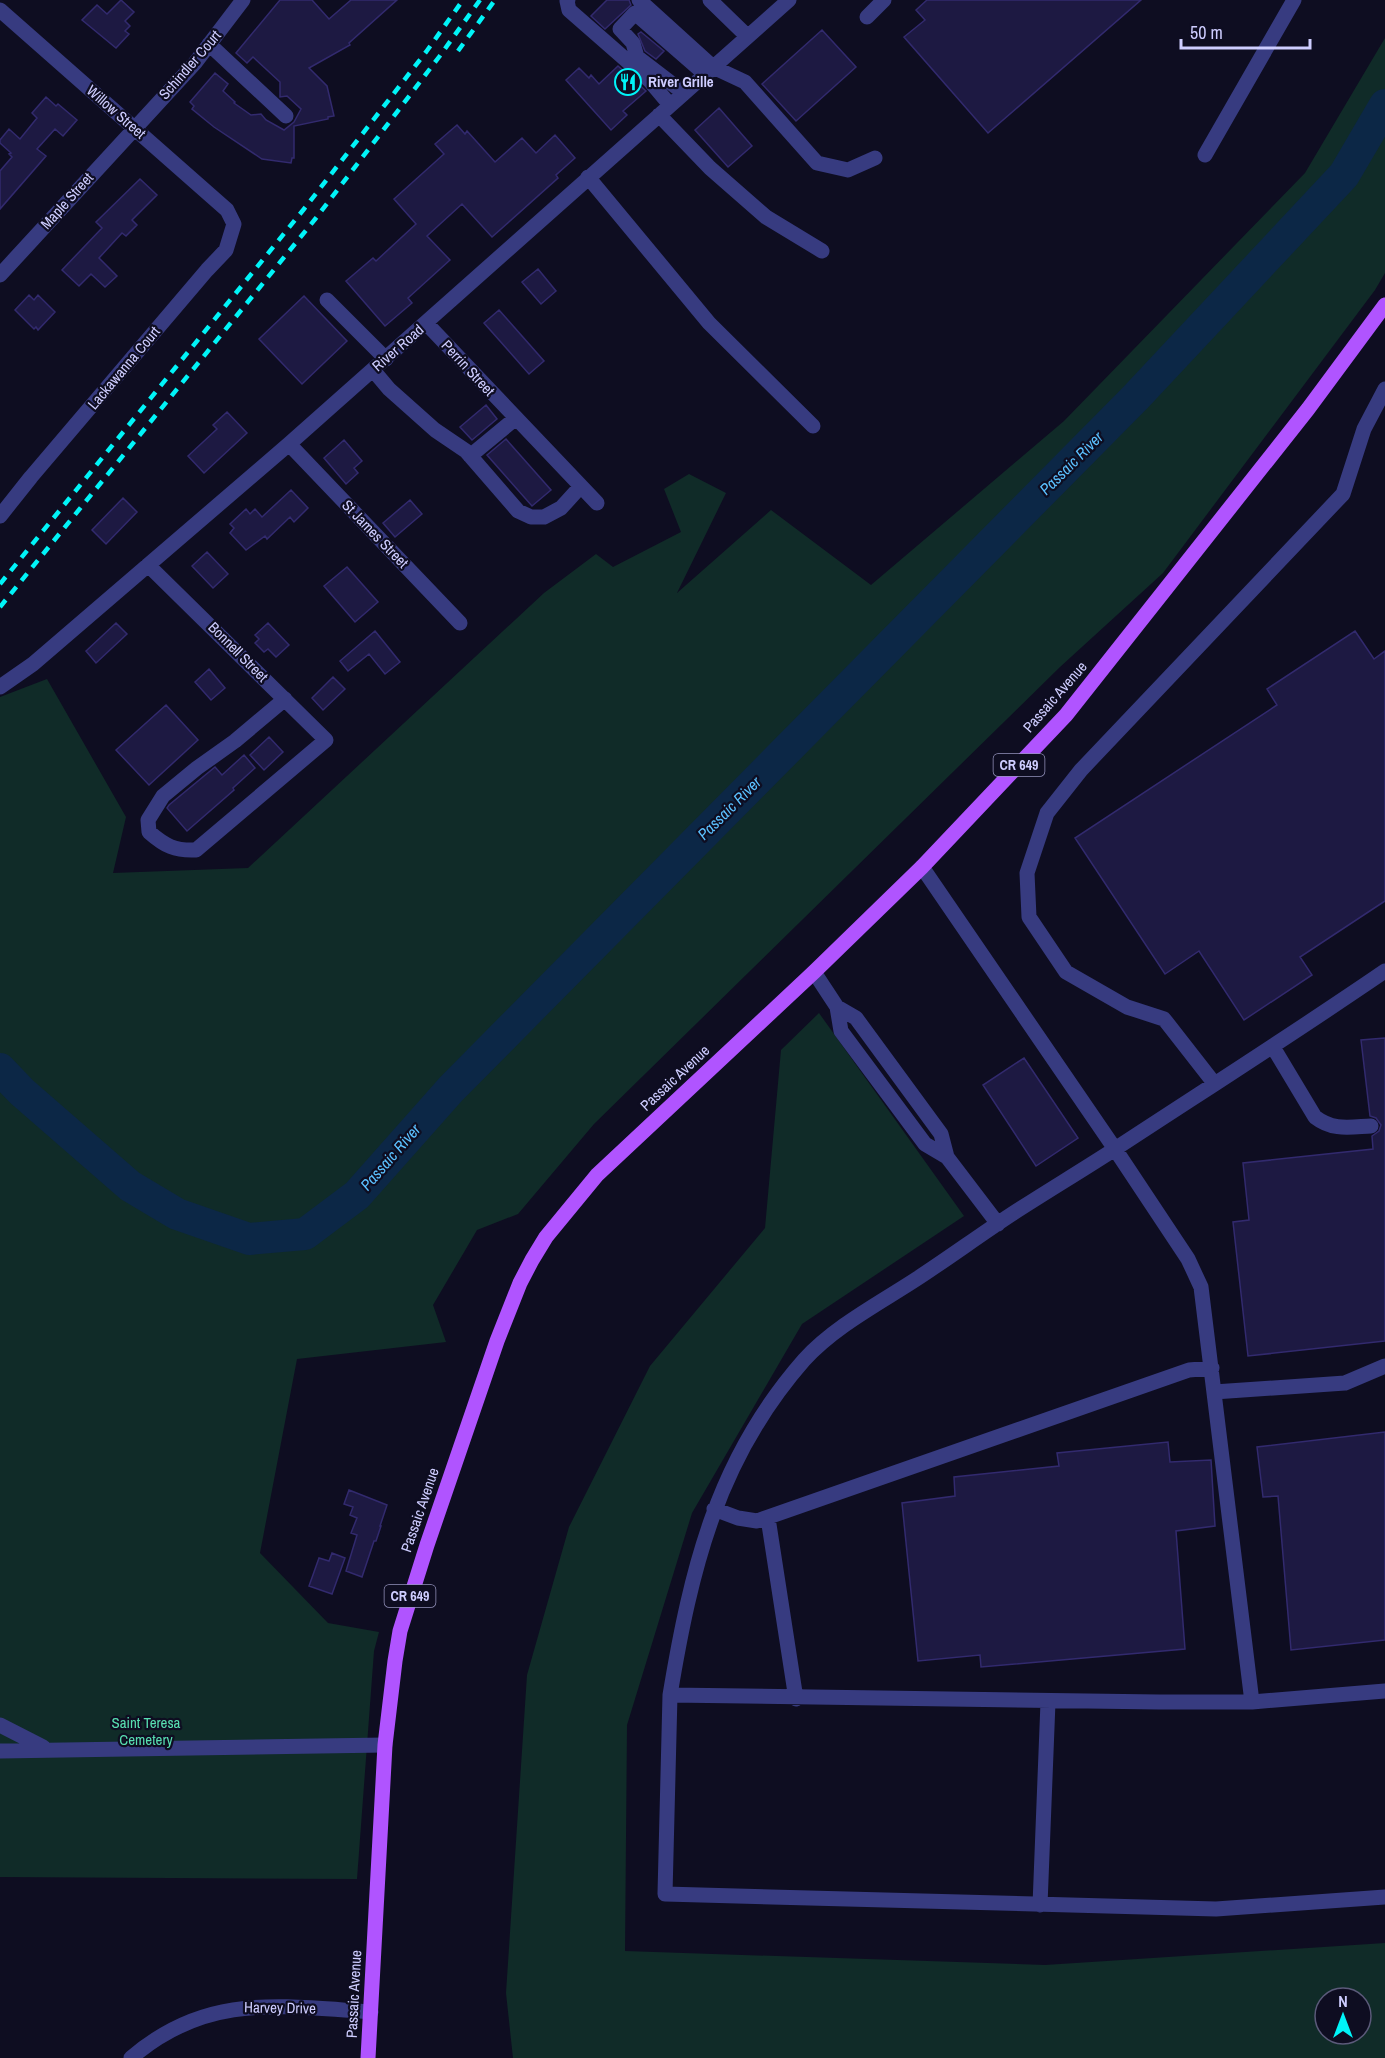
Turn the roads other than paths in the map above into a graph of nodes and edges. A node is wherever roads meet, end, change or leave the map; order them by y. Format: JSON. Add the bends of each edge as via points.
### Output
{"nodes":[{"id":1,"x":243,"y":0,"type":"edge"},
{"id":2,"x":568,"y":0,"type":"edge"},
{"id":3,"x":710,"y":0,"type":"edge"},
{"id":4,"x":789,"y":0,"type":"edge"},
{"id":5,"x":884,"y":0,"type":"edge"},
{"id":6,"x":1294,"y":0,"type":"edge"},
{"id":7,"x":643,"y":1,"type":"edge"},
{"id":8,"x":0,"y":10,"type":"edge"},
{"id":9,"x":867,"y":17,"type":"dead end"},
{"id":10,"x":747,"y":36,"type":"junction"},
{"id":11,"x":209,"y":44,"type":"junction"},
{"id":12,"x":709,"y":70,"type":"junction"},
{"id":13,"x":684,"y":93,"type":"junction"},
{"id":14,"x":664,"y":110,"type":"junction"},
{"id":15,"x":286,"y":116,"type":"dead end"},
{"id":16,"x":134,"y":127,"type":"junction"},
{"id":17,"x":1204,"y":155,"type":"dead end"},
{"id":18,"x":875,"y":158,"type":"dead end"},
{"id":19,"x":588,"y":177,"type":"junction"},
{"id":20,"x":231,"y":215,"type":"joint"},
{"id":21,"x":822,"y":251,"type":"dead end"},
{"id":22,"x":0,"y":275,"type":"edge"},
{"id":23,"x":327,"y":300,"type":"dead end"},
{"id":24,"x":1385,"y":305,"type":"edge"},
{"id":25,"x":426,"y":323,"type":"junction"},
{"id":26,"x":386,"y":359,"type":"junction"},
{"id":27,"x":373,"y":370,"type":"junction"},
{"id":28,"x":1385,"y":389,"type":"edge"},
{"id":29,"x":513,"y":415,"type":"junction"},
{"id":30,"x":813,"y":426,"type":"dead end"},
{"id":31,"x":289,"y":444,"type":"junction"},
{"id":32,"x":470,"y":456,"type":"junction"},
{"id":33,"x":581,"y":486,"type":"junction"},
{"id":34,"x":597,"y":503,"type":"dead end"},
{"id":35,"x":2,"y":510,"type":"edge"},
{"id":36,"x":148,"y":565,"type":"junction"},
{"id":37,"x":460,"y":623,"type":"dead end"},
{"id":38,"x":0,"y":687,"type":"edge"},
{"id":39,"x":285,"y":699,"type":"junction"},
{"id":40,"x":922,"y":867,"type":"junction"},
{"id":41,"x":1385,"y":971,"type":"edge"},
{"id":42,"x":814,"y":972,"type":"junction"},
{"id":43,"x":1273,"y":1047,"type":"junction"},
{"id":44,"x":1214,"y":1083,"type":"junction"},
{"id":45,"x":1371,"y":1126,"type":"dead end"},
{"id":46,"x":1115,"y":1149,"type":"junction"},
{"id":47,"x":998,"y":1224,"type":"junction"},
{"id":48,"x":1385,"y":1366,"type":"edge"},
{"id":49,"x":1212,"y":1368,"type":"junction"},
{"id":50,"x":1214,"y":1392,"type":"junction"},
{"id":51,"x":714,"y":1509,"type":"junction"},
{"id":52,"x":768,"y":1518,"type":"junction"},
{"id":53,"x":1385,"y":1691,"type":"edge"},
{"id":54,"x":670,"y":1695,"type":"junction"},
{"id":55,"x":796,"y":1699,"type":"junction"},
{"id":56,"x":1048,"y":1702,"type":"junction"},
{"id":57,"x":1252,"y":1702,"type":"junction"},
{"id":58,"x":0,"y":1725,"type":"edge"},
{"id":59,"x":385,"y":1745,"type":"junction"},
{"id":60,"x":49,"y":1750,"type":"junction"},
{"id":61,"x":0,"y":1751,"type":"edge"},
{"id":62,"x":1385,"y":1897,"type":"edge"},
{"id":63,"x":1040,"y":1905,"type":"junction"},
{"id":64,"x":370,"y":2012,"type":"junction"},
{"id":65,"x":131,"y":2058,"type":"edge"},
{"id":66,"x":368,"y":2058,"type":"edge"}],
"edges":[{"from":1,"to":11,"type":"street","name":"Schindler Court"},
{"from":2,"to":14,"type":"street","via":[[569,10],[649,80]]},
{"from":3,"to":10,"type":"street"},
{"from":4,"to":10,"type":"street","name":"River Road"},
{"from":5,"to":9,"type":"street"},
{"from":6,"to":17,"type":"street"},
{"from":7,"to":12,"type":"street"},
{"from":8,"to":16,"type":"street","name":"Willow Street"},
{"from":10,"to":12,"type":"street","name":"River Road"},
{"from":11,"to":15,"type":"street"},
{"from":11,"to":16,"type":"street","name":"Schindler Court"},
{"from":12,"to":13,"type":"street","name":"River Road"},
{"from":12,"to":13,"type":"street","via":[[635,14],[620,29],[633,43],[638,57]]},
{"from":12,"to":18,"type":"street","via":[[744,82],[817,163],[848,170]]},
{"from":13,"to":14,"type":"street","name":"River Road"},
{"from":14,"to":19,"type":"street","name":"River Road"},
{"from":14,"to":21,"type":"street","via":[[710,168],[766,217]]},
{"from":16,"to":20,"type":"street","name":"Willow Street"},
{"from":16,"to":22,"type":"street","name":"Maple Street"},
{"from":19,"to":25,"type":"street","name":"River Road"},
{"from":19,"to":30,"type":"street","via":[[710,323]]},
{"from":20,"to":35,"type":"street","name":"Lackawanna Court","via":[[234,224],[226,250]]},
{"from":23,"to":26,"type":"street"},
{"from":24,"to":40,"type":"main road","name":"Passaic Avenue","number":"CR 649","via":[[1090,686]]},
{"from":25,"to":26,"type":"street","name":"River Road"},
{"from":25,"to":29,"type":"street","name":"Perrin Street"},
{"from":26,"to":27,"type":"street","name":"River Road"},
{"from":27,"to":31,"type":"street","name":"River Road"},
{"from":27,"to":32,"type":"street","via":[[419,417]]},
{"from":28,"to":44,"type":"street","via":[[1364,429],[1344,494],[1081,770],[1047,813],[1027,873],[1029,917],[1066,972],[1127,1007],[1164,1019]]},
{"from":29,"to":32,"type":"street"},
{"from":29,"to":33,"type":"street","name":"Perrin Street"},
{"from":31,"to":36,"type":"street","name":"River Road"},
{"from":31,"to":37,"type":"street","name":"St James Street"},
{"from":32,"to":33,"type":"street","via":[[518,511],[531,517],[544,517],[561,508]]},
{"from":33,"to":34,"type":"street","name":"Perrin Street"},
{"from":36,"to":38,"type":"street","name":"River Road","via":[[33,664]]},
{"from":36,"to":39,"type":"street","name":"Bonnell Street"},
{"from":39,"to":39,"type":"street","name":"Bonnell Street","via":[[326,740],[196,850],[178,850],[149,832],[147,820],[163,796]]},
{"from":40,"to":42,"type":"main road","name":"Passaic Avenue","number":"CR 649"},
{"from":40,"to":46,"type":"street"},
{"from":41,"to":43,"type":"street"},
{"from":42,"to":47,"type":"street","via":[[837,1007],[856,1018],[941,1134],[947,1157]]},
{"from":42,"to":59,"type":"main road","name":"Passaic Avenue","number":"CR 649","via":[[597,1175],[532,1260],[497,1341],[409,1600],[395,1661]]},
{"from":43,"to":44,"type":"street"},
{"from":43,"to":45,"type":"street","via":[[1315,1117],[1338,1128]]},
{"from":44,"to":46,"type":"street"},
{"from":46,"to":47,"type":"street"},
{"from":46,"to":49,"type":"street","via":[[1195,1271],[1202,1287]]},
{"from":47,"to":51,"type":"street","via":[[841,1328],[806,1358],[771,1401],[735,1461]]},
{"from":48,"to":50,"type":"street","via":[[1345,1383]]},
{"from":49,"to":50,"type":"street"},
{"from":49,"to":52,"type":"street","via":[[1190,1370]]},
{"from":50,"to":57,"type":"street"},
{"from":51,"to":52,"type":"street","via":[[738,1518]]},
{"from":51,"to":54,"type":"street","via":[[694,1575]]},
{"from":52,"to":55,"type":"street"},
{"from":53,"to":57,"type":"street"},
{"from":54,"to":55,"type":"street"},
{"from":54,"to":63,"type":"street","via":[[665,1894]]},
{"from":55,"to":56,"type":"street"},
{"from":56,"to":57,"type":"street"},
{"from":56,"to":63,"type":"street"},
{"from":58,"to":60,"type":"street"},
{"from":59,"to":60,"type":"street"},
{"from":59,"to":64,"type":"main road","name":"Passaic Avenue","number":"CR 649"},
{"from":60,"to":61,"type":"street"},
{"from":62,"to":63,"type":"street","via":[[1216,1909]]},
{"from":64,"to":65,"type":"street","name":"Harvey Drive","via":[[272,2006],[237,2008],[207,2014],[174,2028]]},
{"from":64,"to":66,"type":"main road","name":"Passaic Avenue","number":"CR 649"}]}
